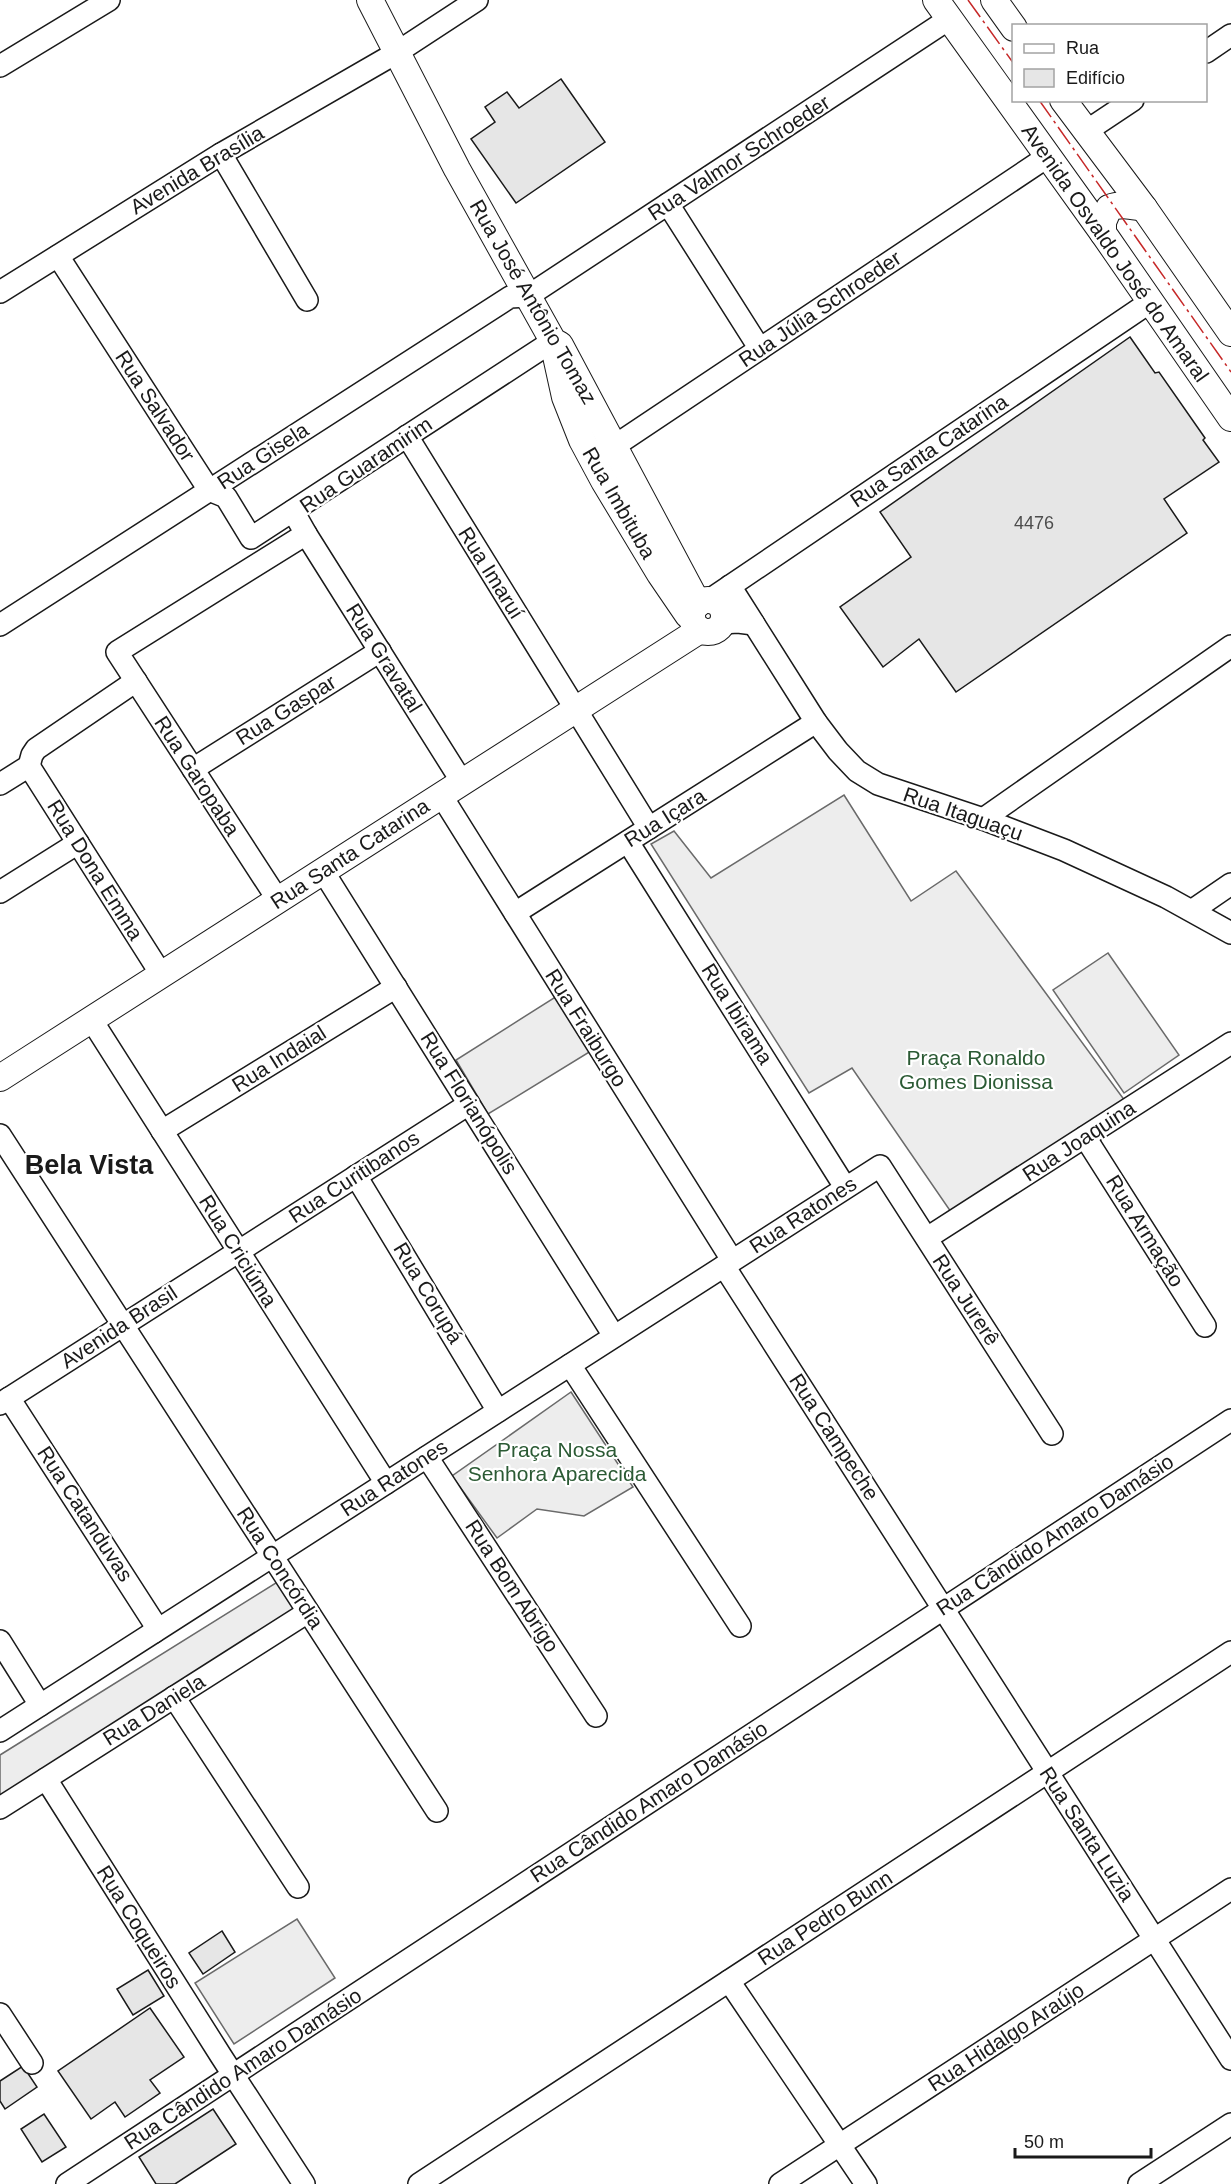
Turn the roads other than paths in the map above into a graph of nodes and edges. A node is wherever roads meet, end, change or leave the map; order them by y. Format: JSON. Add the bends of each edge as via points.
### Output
{"nodes":[{"id":1,"x":109,"y":0,"type":"edge"},
{"id":2,"x":370,"y":0,"type":"edge"},
{"id":3,"x":477,"y":0,"type":"edge"},
{"id":4,"x":994,"y":0,"type":"edge"},
{"id":5,"x":942,"y":10,"type":"edge"},
{"id":6,"x":1012,"y":25,"type":"edge"},
{"id":7,"x":1231,"y":35,"type":"edge"},
{"id":8,"x":1207,"y":51,"type":"edge"},
{"id":9,"x":396,"y":52,"type":"junction"},
{"id":10,"x":0,"y":66,"type":"edge"},
{"id":11,"x":1065,"y":102,"type":"edge"},
{"id":12,"x":1130,"y":102,"type":"edge"},
{"id":13,"x":1085,"y":132,"type":"junction"},
{"id":14,"x":221,"y":154,"type":"junction"},
{"id":15,"x":1047,"y":158,"type":"junction"},
{"id":16,"x":668,"y":204,"type":"junction"},
{"id":17,"x":1144,"y":208,"type":"junction"},
{"id":18,"x":1103,"y":233,"type":"junction"},
{"id":19,"x":58,"y":256,"type":"junction"},
{"id":20,"x":0,"y":292,"type":"edge"},
{"id":21,"x":528,"y":296,"type":"junction"},
{"id":22,"x":308,"y":300,"type":"dead end"},
{"id":23,"x":1150,"y":302,"type":"junction"},
{"id":24,"x":1231,"y":333,"type":"edge"},
{"id":25,"x":553,"y":341,"type":"junction"},
{"id":26,"x":760,"y":349,"type":"junction"},
{"id":27,"x":1231,"y":418,"type":"edge"},
{"id":28,"x":407,"y":436,"type":"junction"},
{"id":29,"x":614,"y":447,"type":"junction"},
{"id":30,"x":592,"y":461,"type":"junction"},
{"id":31,"x":210,"y":490,"type":"junction"},
{"id":32,"x":293,"y":511,"type":"junction"},
{"id":33,"x":306,"y":534,"type":"junction"},
{"id":34,"x":730,"y":586,"type":"junction"},
{"id":35,"x":704,"y":616,"type":"junction"},
{"id":36,"x":754,"y":624,"type":"junction"},
{"id":37,"x":0,"y":625,"type":"edge"},
{"id":38,"x":1231,"y":646,"type":"edge"},
{"id":39,"x":380,"y":651,"type":"junction"},
{"id":40,"x":117,"y":652,"type":"joint"},
{"id":41,"x":136,"y":681,"type":"junction"},
{"id":42,"x":575,"y":710,"type":"junction"},
{"id":43,"x":816,"y":722,"type":"junction"},
{"id":44,"x":29,"y":766,"type":"junction"},
{"id":45,"x":193,"y":769,"type":"junction"},
{"id":46,"x":462,"y":782,"type":"junction"},
{"id":47,"x":0,"y":784,"type":"edge"},
{"id":48,"x":441,"y":795,"type":"junction"},
{"id":49,"x":983,"y":819,"type":"junction"},
{"id":50,"x":649,"y":828,"type":"junction"},
{"id":51,"x":628,"y":842,"type":"junction"},
{"id":52,"x":78,"y":843,"type":"junction"},
{"id":53,"x":323,"y":871,"type":"junction"},
{"id":54,"x":1231,"y":884,"type":"edge"},
{"id":55,"x":0,"y":892,"type":"edge"},
{"id":56,"x":278,"y":900,"type":"junction"},
{"id":57,"x":1193,"y":910,"type":"junction"},
{"id":58,"x":514,"y":913,"type":"junction"},
{"id":59,"x":1231,"y":933,"type":"edge"},
{"id":60,"x":161,"y":974,"type":"junction"},
{"id":61,"x":396,"y":987,"type":"junction"},
{"id":62,"x":91,"y":1019,"type":"junction"},
{"id":63,"x":1231,"y":1043,"type":"edge"},
{"id":64,"x":0,"y":1078,"type":"edge"},
{"id":65,"x":469,"y":1104,"type":"junction"},
{"id":66,"x":162,"y":1131,"type":"junction"},
{"id":67,"x":0,"y":1135,"type":"edge"},
{"id":68,"x":1085,"y":1137,"type":"junction"},
{"id":69,"x":880,"y":1166,"type":"joint"},
{"id":70,"x":356,"y":1176,"type":"junction"},
{"id":71,"x":845,"y":1187,"type":"junction"},
{"id":72,"x":927,"y":1238,"type":"junction"},
{"id":73,"x":238,"y":1251,"type":"junction"},
{"id":74,"x":728,"y":1263,"type":"junction"},
{"id":75,"x":123,"y":1325,"type":"junction"},
{"id":76,"x":1205,"y":1326,"type":"dead end"},
{"id":77,"x":614,"y":1336,"type":"junction"},
{"id":78,"x":570,"y":1365,"type":"junction"},
{"id":79,"x":5,"y":1401,"type":"edge"},
{"id":80,"x":498,"y":1411,"type":"junction"},
{"id":81,"x":1231,"y":1420,"type":"edge"},
{"id":82,"x":1052,"y":1434,"type":"dead end"},
{"id":83,"x":427,"y":1457,"type":"junction"},
{"id":84,"x":386,"y":1483,"type":"junction"},
{"id":85,"x":272,"y":1556,"type":"junction"},
{"id":86,"x":943,"y":1609,"type":"junction"},
{"id":87,"x":308,"y":1612,"type":"junction"},
{"id":88,"x":740,"y":1626,"type":"dead end"},
{"id":89,"x":154,"y":1632,"type":"junction"},
{"id":90,"x":0,"y":1641,"type":"edge"},
{"id":91,"x":1231,"y":1652,"type":"edge"},
{"id":92,"x":174,"y":1697,"type":"junction"},
{"id":93,"x":40,"y":1705,"type":"junction"},
{"id":94,"x":596,"y":1716,"type":"dead end"},
{"id":95,"x":0,"y":1731,"type":"edge"},
{"id":96,"x":1048,"y":1772,"type":"junction"},
{"id":97,"x":46,"y":1779,"type":"junction"},
{"id":98,"x":0,"y":1808,"type":"edge"},
{"id":99,"x":437,"y":1811,"type":"dead end"},
{"id":100,"x":298,"y":1887,"type":"dead end"},
{"id":101,"x":1231,"y":1889,"type":"edge"},
{"id":102,"x":1154,"y":1939,"type":"junction"},
{"id":103,"x":729,"y":1981,"type":"junction"},
{"id":104,"x":0,"y":2014,"type":"edge"},
{"id":105,"x":1231,"y":2059,"type":"edge"},
{"id":106,"x":32,"y":2063,"type":"dead end"},
{"id":107,"x":233,"y":2075,"type":"junction"},
{"id":108,"x":1231,"y":2124,"type":"edge"},
{"id":109,"x":839,"y":2145,"type":"junction"},
{"id":110,"x":67,"y":2184,"type":"edge"},
{"id":111,"x":304,"y":2184,"type":"edge"},
{"id":112,"x":419,"y":2184,"type":"edge"},
{"id":113,"x":780,"y":2184,"type":"edge"},
{"id":114,"x":866,"y":2184,"type":"edge"},
{"id":115,"x":1139,"y":2184,"type":"edge"}],
"edges":[{"from":1,"to":10,"type":"street"},
{"from":2,"to":9,"type":"main road","name":"Rua José Antônio Tomaz"},
{"from":3,"to":9,"type":"street","name":"Avenida Brasília"},
{"from":4,"to":6,"type":"main road"},
{"from":5,"to":15,"type":"main road","name":"Avenida Osvaldo José do Amaral"},
{"from":5,"to":16,"type":"street","name":"Rua Valmor Schroeder"},
{"from":7,"to":8,"type":"street"},
{"from":9,"to":14,"type":"street","name":"Avenida Brasília"},
{"from":9,"to":21,"type":"main road","name":"Rua José Antônio Tomaz"},
{"from":11,"to":13,"type":"main road"},
{"from":12,"to":13,"type":"street"},
{"from":13,"to":17,"type":"main road"},
{"from":14,"to":19,"type":"street","name":"Avenida Brasília"},
{"from":14,"to":22,"type":"street"},
{"from":15,"to":18,"type":"main road","name":"Avenida Osvaldo José do Amaral"},
{"from":15,"to":26,"type":"street","name":"Rua Júlia Schroeder"},
{"from":16,"to":21,"type":"street","name":"Rua Valmor Schroeder"},
{"from":16,"to":26,"type":"street"},
{"from":17,"to":18,"type":"main road","via":[[1109,208]]},
{"from":17,"to":24,"type":"main road"},
{"from":18,"to":23,"type":"main road","name":"Avenida Osvaldo José do Amaral"},
{"from":19,"to":20,"type":"street","name":"Avenida Brasília"},
{"from":19,"to":31,"type":"street","name":"Rua Salvador"},
{"from":21,"to":25,"type":"main road","name":"Rua José Antônio Tomaz"},
{"from":21,"to":31,"type":"street","name":"Rua Gisela","via":[[510,297]]},
{"from":23,"to":27,"type":"main road","name":"Avenida Osvaldo José do Amaral"},
{"from":23,"to":34,"type":"street","name":"Rua Santa Catarina"},
{"from":25,"to":28,"type":"street","name":"Rua Guaramirim"},
{"from":25,"to":29,"type":"main road","name":"Rua José Antônio Tomaz","via":[[560,345]]},
{"from":25,"to":30,"type":"main road","name":"Rua Imbituba","via":[[567,405]]},
{"from":26,"to":29,"type":"street","name":"Rua Júlia Schroeder"},
{"from":28,"to":32,"type":"street","name":"Rua Guaramirim"},
{"from":28,"to":42,"type":"street","name":"Rua Imaruí"},
{"from":29,"to":30,"type":"street","name":"Rua Júlia Schroeder"},
{"from":29,"to":35,"type":"main road","name":"Rua José Antônio Tomaz"},
{"from":30,"to":35,"type":"main road","name":"Rua Imbituba","via":[[660,574]]},
{"from":31,"to":32,"type":"street","name":"Rua Salvador","via":[[226,497],[251,538]]},
{"from":31,"to":37,"type":"street","name":"Rua Gisela"},
{"from":32,"to":33,"type":"street","name":"Rua Guaramirim"},
{"from":33,"to":39,"type":"street","name":"Rua Gravatal"},
{"from":33,"to":40,"type":"street","name":"Rua Guaramirim"},
{"from":34,"to":35,"type":"street","name":"Rua Santa Catarina"},
{"from":34,"to":36,"type":"street","name":"Rua Itaguaçu"},
{"from":35,"to":36,"type":"street"},
{"from":35,"to":42,"type":"main road","name":"Rua Santa Catarina"},
{"from":36,"to":43,"type":"street","name":"Rua Itaguaçu"},
{"from":38,"to":49,"type":"street"},
{"from":39,"to":45,"type":"street","name":"Rua Gaspar"},
{"from":39,"to":46,"type":"street","name":"Rua Gravatal"},
{"from":40,"to":41,"type":"street","name":"Rua Garopaba"},
{"from":41,"to":44,"type":"street","via":[[36,749]]},
{"from":41,"to":45,"type":"street","name":"Rua Garopaba"},
{"from":42,"to":46,"type":"main road","name":"Rua Santa Catarina"},
{"from":42,"to":50,"type":"street","name":"Rua Imaruí"},
{"from":43,"to":49,"type":"street","name":"Rua Itaguaçu","via":[[846,761],[878,784]]},
{"from":43,"to":50,"type":"street","name":"Rua Içara"},
{"from":44,"to":47,"type":"street"},
{"from":44,"to":52,"type":"street","name":"Rua Dona Emma"},
{"from":45,"to":56,"type":"street","name":"Rua Garopaba"},
{"from":46,"to":48,"type":"main road","name":"Rua Santa Catarina"},
{"from":48,"to":53,"type":"main road","name":"Rua Santa Catarina"},
{"from":48,"to":58,"type":"street","name":"Rua Fraiburgo"},
{"from":49,"to":57,"type":"street","name":"Rua Itaguaçu","via":[[1064,850]]},
{"from":50,"to":51,"type":"street","name":"Rua Içara"},
{"from":51,"to":58,"type":"street","name":"Rua Içara"},
{"from":51,"to":71,"type":"street","name":"Rua Ibirama"},
{"from":52,"to":55,"type":"street"},
{"from":52,"to":60,"type":"street","name":"Rua Dona Emma"},
{"from":53,"to":56,"type":"main road","name":"Rua Santa Catarina"},
{"from":53,"to":61,"type":"street","name":"Rua Florianópolis"},
{"from":54,"to":57,"type":"street"},
{"from":56,"to":60,"type":"main road","name":"Rua Santa Catarina"},
{"from":57,"to":59,"type":"street","name":"Rua Itaguaçu"},
{"from":58,"to":74,"type":"street","name":"Rua Fraiburgo"},
{"from":60,"to":62,"type":"main road","name":"Rua Santa Catarina"},
{"from":61,"to":65,"type":"street","name":"Rua Florianópolis"},
{"from":61,"to":66,"type":"street","name":"Rua Indaial"},
{"from":62,"to":64,"type":"main road","name":"Rua Santa Catarina"},
{"from":62,"to":66,"type":"street","name":"Rua Criciúma"},
{"from":63,"to":68,"type":"street","name":"Rua Joaquina"},
{"from":65,"to":70,"type":"street","name":"Rua Curitibanos"},
{"from":65,"to":77,"type":"street","name":"Rua Florianópolis"},
{"from":66,"to":73,"type":"street","name":"Rua Criciúma"},
{"from":67,"to":75,"type":"street","name":"Rua Concórdia"},
{"from":68,"to":72,"type":"street","name":"Rua Joaquina"},
{"from":68,"to":76,"type":"street","name":"Rua Armação"},
{"from":69,"to":71,"type":"street","name":"Rua Ratones"},
{"from":69,"to":72,"type":"street","name":"Rua Jurerê"},
{"from":70,"to":73,"type":"street","name":"Rua Curitibanos"},
{"from":70,"to":80,"type":"street","name":"Rua Corupá"},
{"from":71,"to":74,"type":"street","name":"Rua Ratones"},
{"from":72,"to":82,"type":"street","name":"Rua Jurerê"},
{"from":73,"to":75,"type":"street","name":"Avenida Brasil"},
{"from":73,"to":84,"type":"street","name":"Rua Criciúma"},
{"from":74,"to":77,"type":"street","name":"Rua Ratones"},
{"from":74,"to":86,"type":"street","name":"Rua Campeche"},
{"from":75,"to":79,"type":"street","name":"Avenida Brasil"},
{"from":75,"to":85,"type":"street","name":"Rua Concórdia"},
{"from":77,"to":78,"type":"street","name":"Rua Ratones"},
{"from":78,"to":80,"type":"street","name":"Rua Ratones"},
{"from":78,"to":88,"type":"street"},
{"from":79,"to":89,"type":"street","name":"Rua Catanduvas","via":[[154,1623]]},
{"from":80,"to":83,"type":"street","name":"Rua Ratones"},
{"from":81,"to":86,"type":"street","name":"Rua Cândido Amaro Damásio"},
{"from":83,"to":84,"type":"street","name":"Rua Ratones"},
{"from":83,"to":94,"type":"street","name":"Rua Bom Abrigo"},
{"from":84,"to":85,"type":"street","name":"Rua Ratones"},
{"from":85,"to":87,"type":"street","name":"Rua Concórdia"},
{"from":85,"to":89,"type":"street","name":"Rua Ratones"},
{"from":86,"to":96,"type":"street","name":"Rua Santa Luzia"},
{"from":86,"to":107,"type":"street","name":"Rua Cândido Amaro Damásio"},
{"from":87,"to":92,"type":"street","name":"Rua Daniela"},
{"from":87,"to":99,"type":"street","name":"Rua Concórdia"},
{"from":89,"to":93,"type":"street","name":"Rua Ratones"},
{"from":90,"to":93,"type":"street"},
{"from":91,"to":96,"type":"street","name":"Rua Pedro Bunn"},
{"from":92,"to":97,"type":"street","name":"Rua Daniela"},
{"from":92,"to":100,"type":"street"},
{"from":93,"to":95,"type":"street","name":"Rua Ratones"},
{"from":96,"to":102,"type":"street","name":"Rua Santa Luzia"},
{"from":96,"to":103,"type":"street","name":"Rua Pedro Bunn"},
{"from":97,"to":98,"type":"street","name":"Rua Daniela"},
{"from":97,"to":107,"type":"street","name":"Rua Coqueiros"},
{"from":101,"to":102,"type":"street","name":"Rua Hidalgo Araújo"},
{"from":102,"to":105,"type":"street","name":"Rua Santa Luzia"},
{"from":102,"to":109,"type":"street","name":"Rua Hidalgo Araújo"},
{"from":103,"to":109,"type":"street"},
{"from":103,"to":112,"type":"street","name":"Rua Pedro Bunn"},
{"from":104,"to":106,"type":"street"},
{"from":107,"to":110,"type":"street","name":"Rua Cândido Amaro Damásio"},
{"from":107,"to":111,"type":"street","name":"Rua Coqueiros"},
{"from":108,"to":115,"type":"street"},
{"from":109,"to":113,"type":"street","name":"Rua Hidalgo Araújo"},
{"from":109,"to":114,"type":"street"}]}
